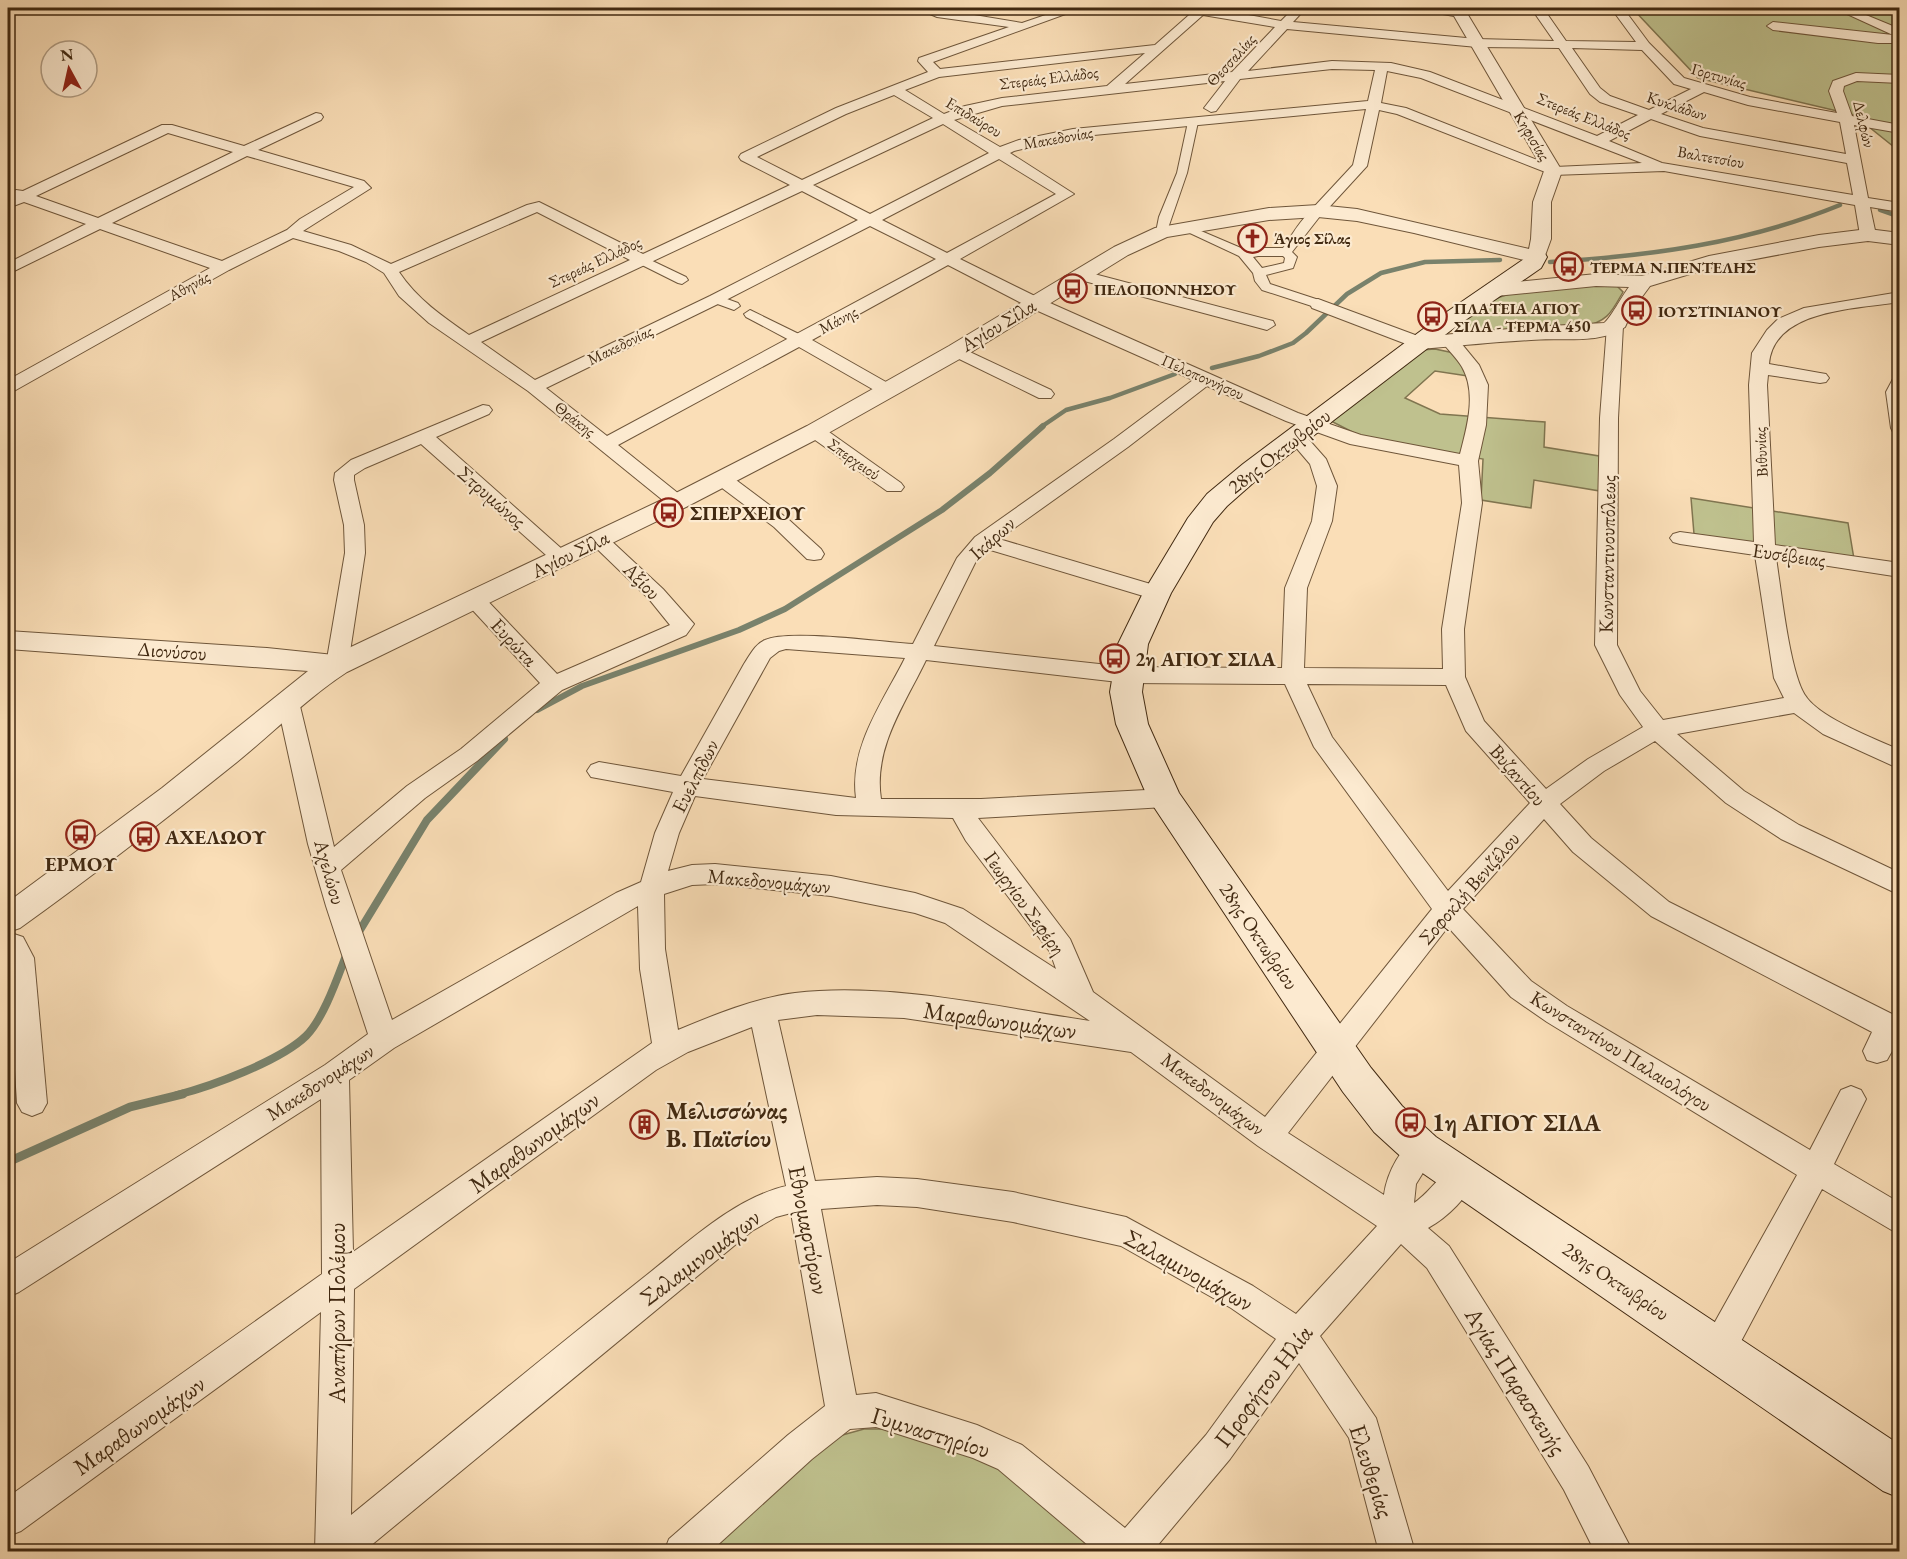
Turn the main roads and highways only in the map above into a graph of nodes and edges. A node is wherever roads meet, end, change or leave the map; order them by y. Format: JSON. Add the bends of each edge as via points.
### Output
{"nodes":[{"id":1,"x":1534,"y":260,"type":"road end"},
{"id":2,"x":1899,"y":1474,"type":"edge"}],
"edges":[{"from":1,"to":2,"type":"main road","name":"28ης Οκτωβρίου","via":[[1446,323],[1435,342],[1305,431],[1217,500],[1157,593],[1133,644],[1126,692],[1132,724],[1165,798],[1388,1119],[1422,1150]]}]}
